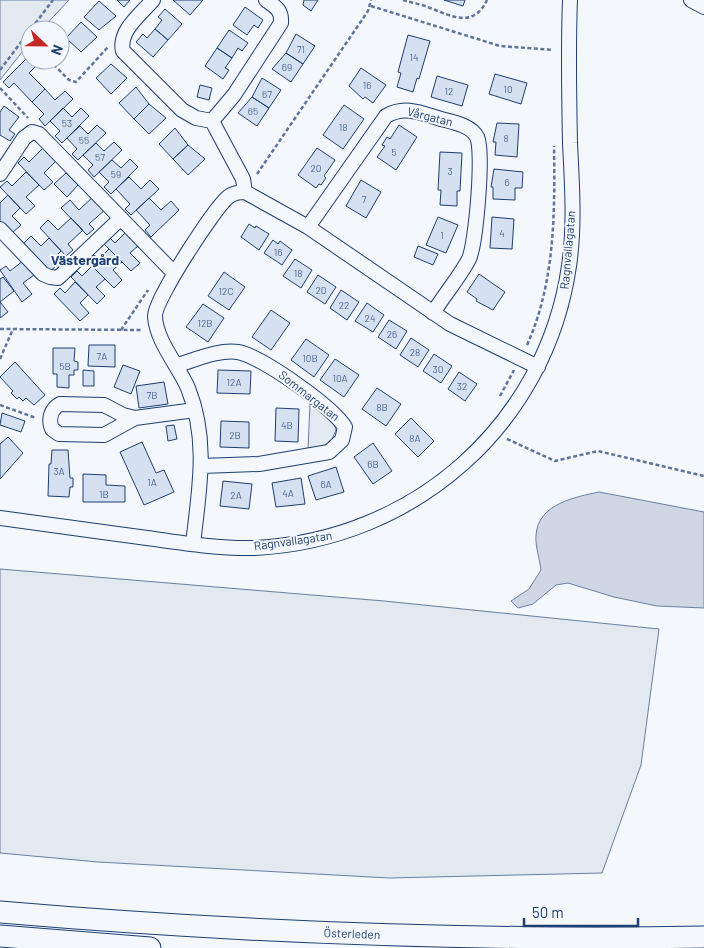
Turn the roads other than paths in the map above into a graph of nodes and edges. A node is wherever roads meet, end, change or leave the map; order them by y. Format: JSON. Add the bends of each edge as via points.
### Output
{"nodes":[{"id":1,"x":153,"y":0,"type":"edge"},
{"id":2,"x":266,"y":0,"type":"edge"},
{"id":3,"x":570,"y":0,"type":"edge"},
{"id":4,"x":691,"y":0,"type":"edge"},
{"id":5,"x":704,"y":7,"type":"edge"},
{"id":6,"x":212,"y":120,"type":"junction"},
{"id":7,"x":0,"y":174,"type":"edge"},
{"id":8,"x":245,"y":192,"type":"junction"},
{"id":9,"x":121,"y":218,"type":"junction"},
{"id":10,"x":308,"y":227,"type":"junction"},
{"id":11,"x":0,"y":229,"type":"edge"},
{"id":12,"x":174,"y":273,"type":"junction"},
{"id":13,"x":433,"y":313,"type":"junction"},
{"id":14,"x":178,"y":365,"type":"junction"},
{"id":15,"x":538,"y":367,"type":"junction"},
{"id":16,"x":195,"y":410,"type":"junction"},
{"id":17,"x":135,"y":418,"type":"junction"},
{"id":18,"x":202,"y":466,"type":"junction"},
{"id":19,"x":0,"y":518,"type":"edge"},
{"id":20,"x":193,"y":544,"type":"junction"},
{"id":21,"x":0,"y":912,"type":"edge"},
{"id":22,"x":0,"y":936,"type":"edge"},
{"id":23,"x":704,"y":937,"type":"edge"},
{"id":24,"x":150,"y":948,"type":"edge"}],
"edges":[{"from":1,"to":6,"type":"street","via":[[123,34],[123,51],[182,110],[196,118]]},
{"from":2,"to":6,"type":"street","via":[[282,15],[281,23],[234,95]]},
{"from":3,"to":15,"type":"street","name":"Ragnvallagatan","via":[[570,264],[554,332]]},
{"from":4,"to":5,"type":"street"},
{"from":6,"to":8,"type":"street","via":[[243,179]]},
{"from":7,"to":9,"type":"street","via":[[24,138],[32,132],[39,134]]},
{"from":8,"to":10,"type":"street"},
{"from":8,"to":12,"type":"street","via":[[224,200]]},
{"from":9,"to":11,"type":"street","via":[[58,278],[43,274]]},
{"from":9,"to":12,"type":"street"},
{"from":10,"to":13,"type":"street"},
{"from":10,"to":13,"type":"street","name":"Vårgatan","via":[[386,116],[396,110],[409,109],[464,126],[477,136],[480,151],[475,236],[469,258]]},
{"from":12,"to":14,"type":"street","via":[[156,308],[156,324]]},
{"from":13,"to":15,"type":"street"},
{"from":14,"to":16,"type":"street"},
{"from":14,"to":18,"type":"street","name":"Sommargatan","via":[[219,353],[237,352],[253,357],[327,407],[345,427],[342,440],[329,452],[259,464]]},
{"from":15,"to":20,"type":"street","name":"Ragnvallagatan","via":[[494,433],[466,462],[425,494],[376,520],[328,537],[280,546],[253,548]]},
{"from":16,"to":17,"type":"street"},
{"from":16,"to":18,"type":"street"},
{"from":17,"to":17,"type":"street","via":[[104,435],[56,433],[50,423],[52,410],[60,404],[104,405],[123,416]]},
{"from":18,"to":20,"type":"street"},
{"from":19,"to":20,"type":"street","name":"Ragnvallagatan"},
{"from":21,"to":23,"type":"main road","name":"Österleden","via":[[111,922],[346,934],[572,939]]},
{"from":22,"to":24,"type":"main road"}]}
